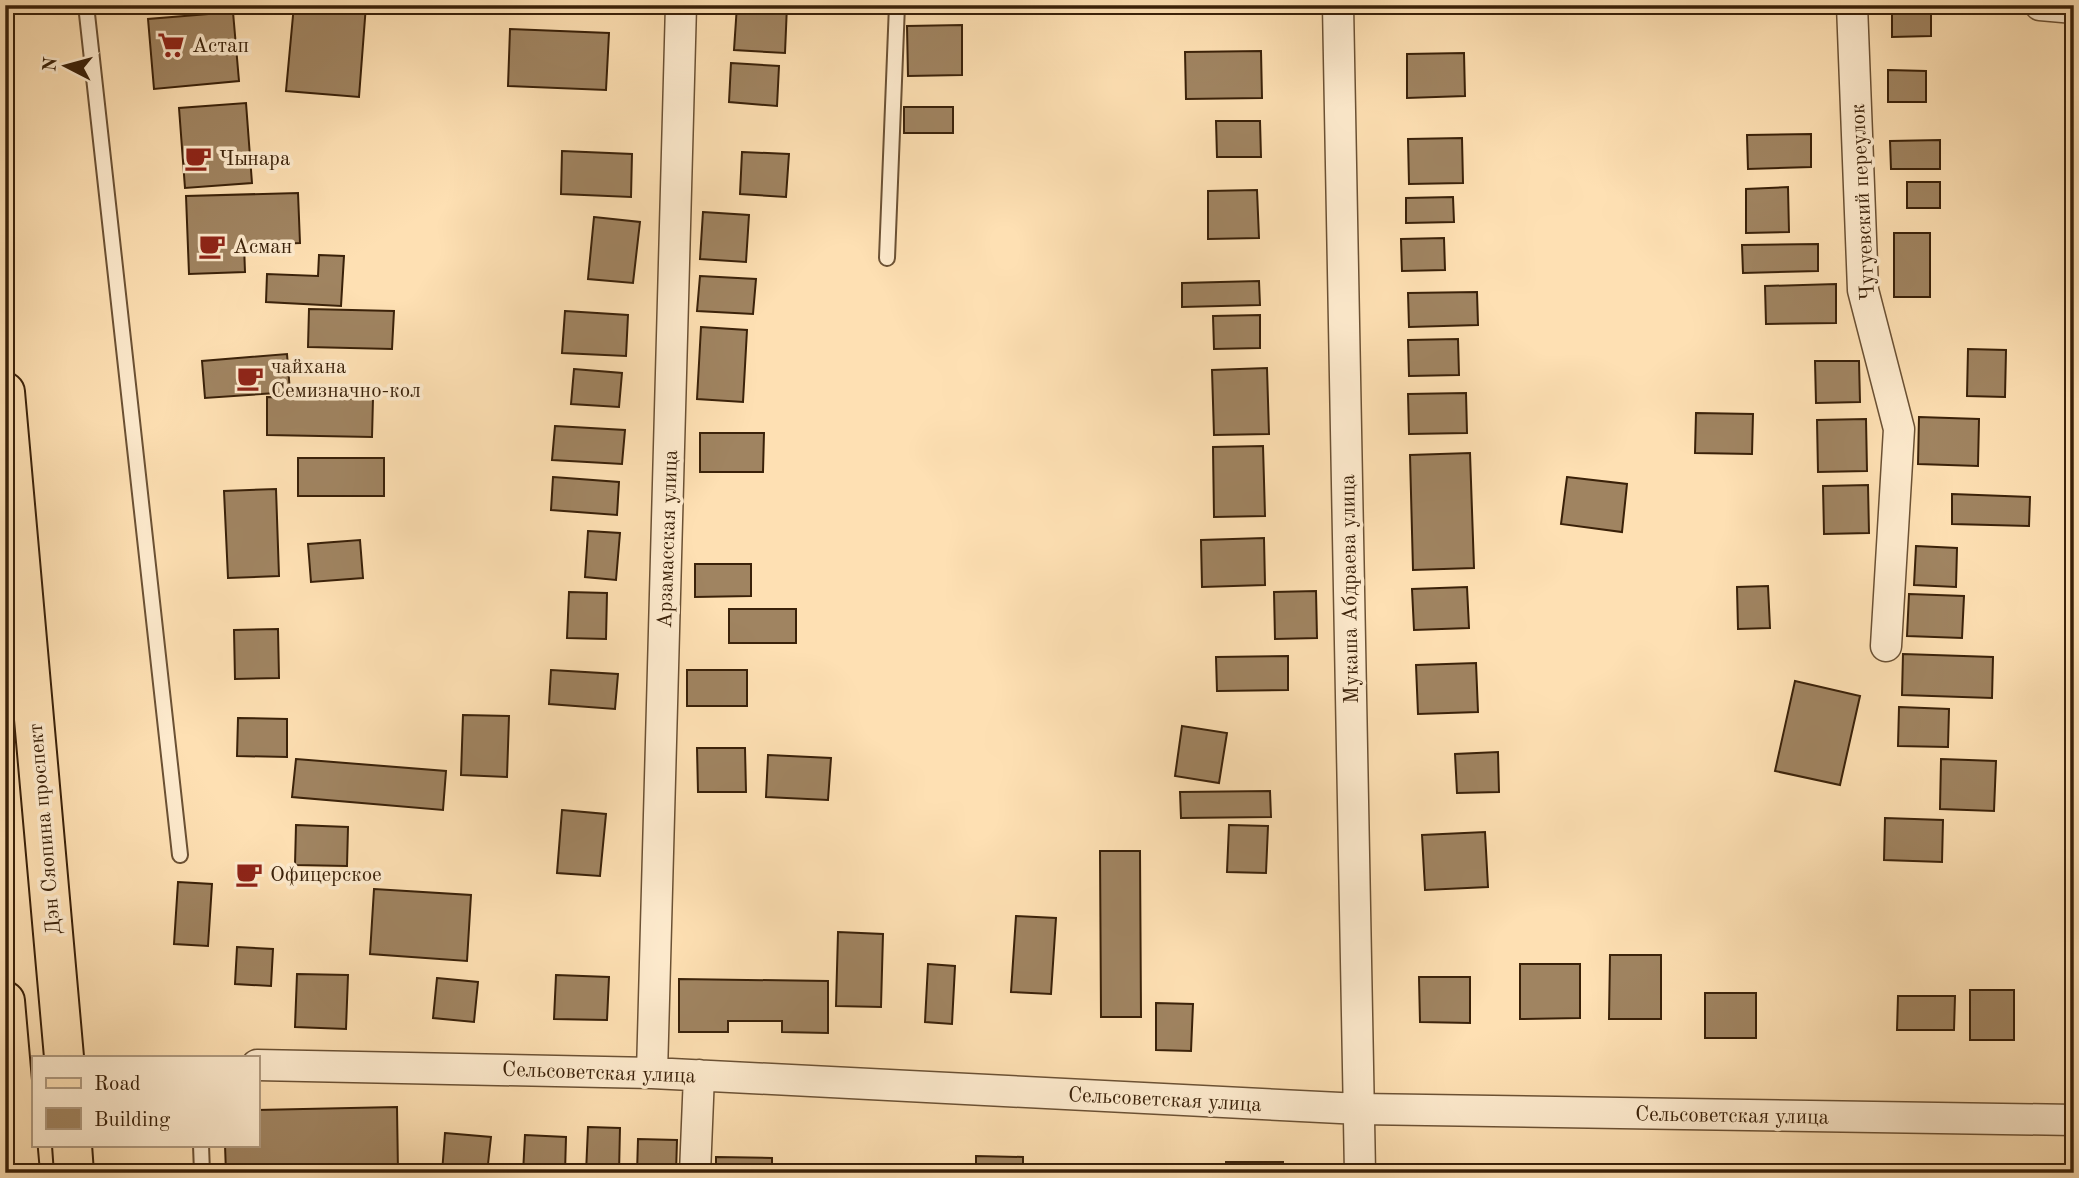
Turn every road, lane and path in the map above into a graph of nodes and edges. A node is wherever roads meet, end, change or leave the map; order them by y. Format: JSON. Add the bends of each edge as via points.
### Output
{"nodes":[{"id":1,"x":86,"y":5,"type":"edge"},
{"id":2,"x":681,"y":5,"type":"edge"},
{"id":3,"x":897,"y":5,"type":"edge"},
{"id":4,"x":1338,"y":5,"type":"edge"},
{"id":5,"x":1852,"y":5,"type":"edge"},
{"id":6,"x":2040,"y":5,"type":"edge"},
{"id":7,"x":2074,"y":8,"type":"edge"},
{"id":8,"x":887,"y":257,"type":"dead end"},
{"id":9,"x":5,"y":392,"type":"edge"},
{"id":10,"x":1886,"y":646,"type":"dead end"},
{"id":11,"x":180,"y":855,"type":"dead end"},
{"id":12,"x":5,"y":1001,"type":"edge"},
{"id":13,"x":64,"y":1056,"type":"edge"},
{"id":14,"x":259,"y":1065,"type":"edge"},
{"id":15,"x":17,"y":1068,"type":"edge"},
{"id":16,"x":652,"y":1073,"type":"junction"},
{"id":17,"x":699,"y":1075,"type":"junction"},
{"id":18,"x":1360,"y":1109,"type":"junction"},
{"id":19,"x":2074,"y":1121,"type":"edge"},
{"id":20,"x":72,"y":1146,"type":"edge"},
{"id":21,"x":201,"y":1146,"type":"edge"},
{"id":22,"x":20,"y":1173,"type":"edge"},
{"id":23,"x":74,"y":1173,"type":"edge"},
{"id":24,"x":202,"y":1173,"type":"edge"},
{"id":25,"x":695,"y":1173,"type":"edge"},
{"id":26,"x":1360,"y":1173,"type":"edge"}],
"edges":[{"from":1,"to":11,"type":"lane"},
{"from":2,"to":16,"type":"street","name":"Арзамасская улица"},
{"from":3,"to":8,"type":"lane"},
{"from":4,"to":18,"type":"street","name":"Мукаша Абдраева улица"},
{"from":5,"to":10,"type":"street","name":"Чугуевский переулок","via":[[1863,290],[1899,429]]},
{"from":6,"to":7,"type":"street"},
{"from":9,"to":13,"type":"main road","name":"Дэн Сяопина проспект"},
{"from":12,"to":15,"type":"main road"},
{"from":14,"to":16,"type":"street","name":"Сельсоветская улица"},
{"from":15,"to":22,"type":"main road"},
{"from":16,"to":17,"type":"street","name":"Сельсоветская улица"},
{"from":17,"to":18,"type":"street","name":"Сельсоветская улица"},
{"from":17,"to":25,"type":"street"},
{"from":18,"to":19,"type":"street","name":"Сельсоветская улица"},
{"from":18,"to":26,"type":"street","name":"Мукаша Абдраева улица"},
{"from":20,"to":23,"type":"main road"},
{"from":21,"to":24,"type":"lane"}]}
